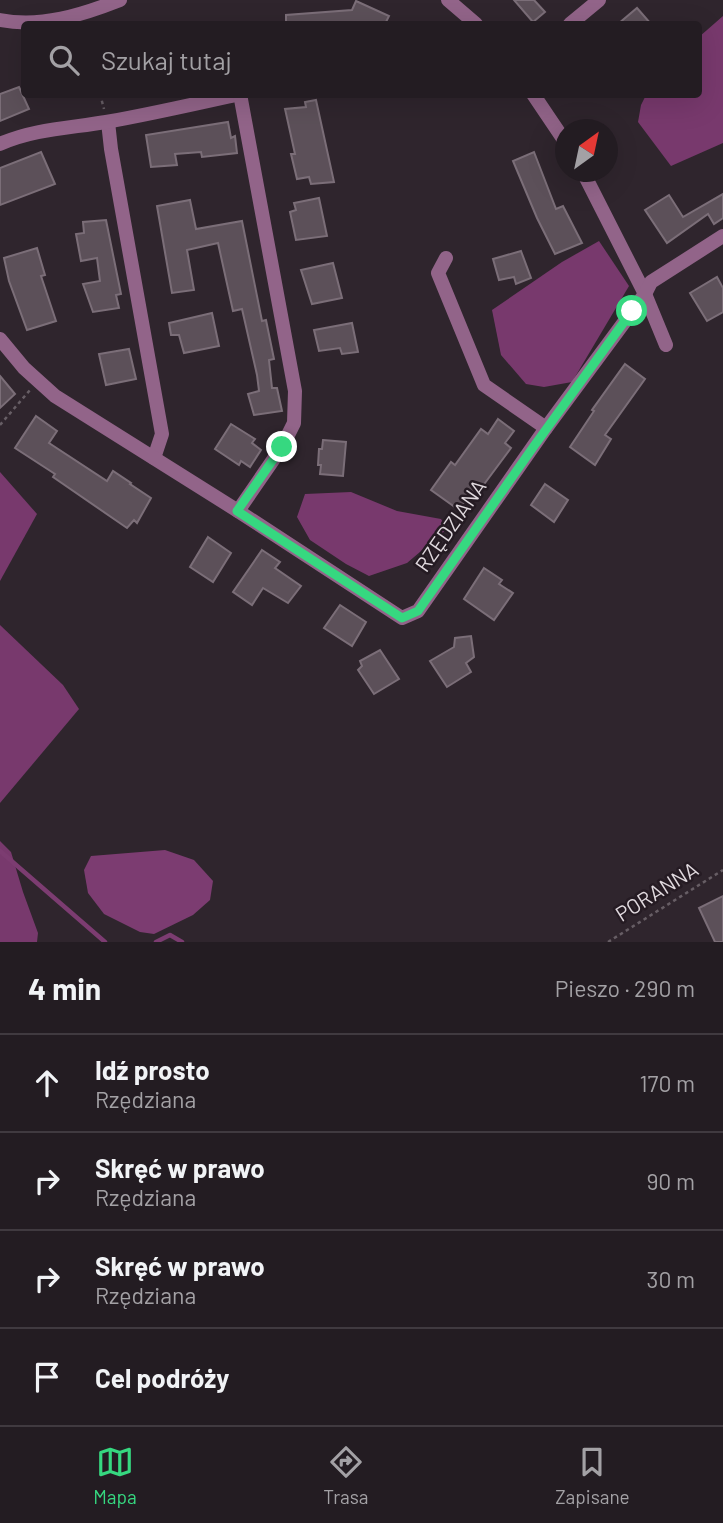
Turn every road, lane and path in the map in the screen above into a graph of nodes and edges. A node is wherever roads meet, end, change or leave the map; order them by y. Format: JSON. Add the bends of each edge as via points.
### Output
{"nodes":[{"id":1,"x":120,"y":0,"type":"edge"},
{"id":2,"x":448,"y":0,"type":"edge"},
{"id":3,"x":599,"y":0,"type":"edge"},
{"id":4,"x":87,"y":6,"type":"edge"},
{"id":5,"x":0,"y":20,"type":"edge"},
{"id":6,"x":21,"y":21,"type":"edge"},
{"id":7,"x":41,"y":21,"type":"edge"},
{"id":8,"x":472,"y":21,"type":"edge"},
{"id":9,"x":574,"y":21,"type":"edge"},
{"id":10,"x":221,"y":98,"type":"edge"},
{"id":11,"x":241,"y":98,"type":"edge"},
{"id":12,"x":536,"y":98,"type":"edge"},
{"id":13,"x":108,"y":122,"type":"junction"},
{"id":14,"x":555,"y":128,"type":"edge"},
{"id":15,"x":0,"y":144,"type":"edge"},
{"id":16,"x":588,"y":182,"type":"edge"},
{"id":17,"x":723,"y":236,"type":"edge"},
{"id":18,"x":446,"y":258,"type":"dead end"},
{"id":19,"x":645,"y":294,"type":"junction"},
{"id":20,"x":0,"y":339,"type":"edge"},
{"id":21,"x":666,"y":345,"type":"dead end"},
{"id":22,"x":38,"y":381,"type":"junction"},
{"id":23,"x":0,"y":425,"type":"edge"},
{"id":24,"x":546,"y":428,"type":"junction"},
{"id":25,"x":154,"y":458,"type":"junction"},
{"id":26,"x":237,"y":511,"type":"junction"},
{"id":27,"x":723,"y":870,"type":"edge"},
{"id":28,"x":608,"y":942,"type":"edge"}],
"edges":[{"from":1,"to":4,"type":"street"},
{"from":2,"to":8,"type":"street"},
{"from":3,"to":9,"type":"street"},
{"from":4,"to":7,"type":"street"},
{"from":5,"to":6,"type":"street"},
{"from":10,"to":13,"type":"street"},
{"from":11,"to":26,"type":"street","via":[[295,391],[294,423]]},
{"from":12,"to":14,"type":"street"},
{"from":13,"to":15,"type":"street"},
{"from":13,"to":25,"type":"street","via":[[162,434]]},
{"from":16,"to":19,"type":"street"},
{"from":17,"to":19,"type":"street","name":"RZĘDZIANA","via":[[651,282]]},
{"from":18,"to":24,"type":"street","via":[[438,272],[484,385]]},
{"from":19,"to":21,"type":"street"},
{"from":19,"to":24,"type":"street","name":"RZĘDZIANA"},
{"from":20,"to":22,"type":"street","name":"RZĘDZIANA"},
{"from":22,"to":23,"type":"path"},
{"from":22,"to":25,"type":"street","name":"RZĘDZIANA"},
{"from":24,"to":26,"type":"street","name":"RZĘDZIANA","via":[[418,611],[402,618]]},
{"from":25,"to":26,"type":"street","name":"RZĘDZIANA"},
{"from":27,"to":28,"type":"path","name":"PORANNA"}]}
